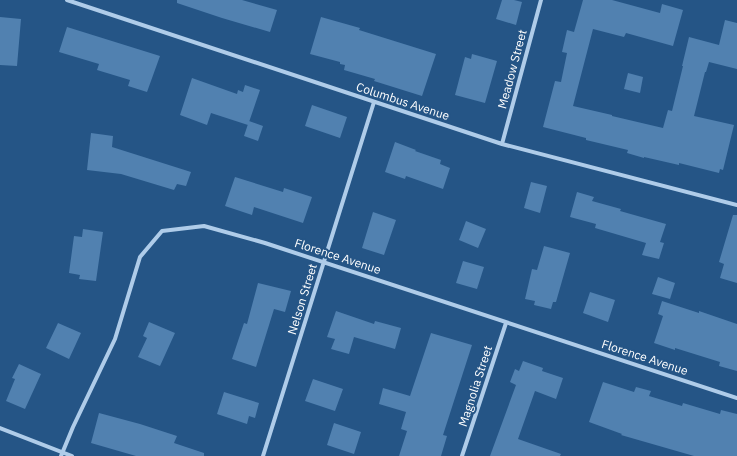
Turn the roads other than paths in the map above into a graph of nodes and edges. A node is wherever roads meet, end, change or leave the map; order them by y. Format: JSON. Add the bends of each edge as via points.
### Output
{"nodes":[{"id":1,"x":67,"y":0,"type":"edge"},
{"id":2,"x":541,"y":0,"type":"edge"},
{"id":3,"x":374,"y":102,"type":"junction"},
{"id":4,"x":502,"y":144,"type":"junction"},
{"id":5,"x":737,"y":205,"type":"edge"},
{"id":6,"x":324,"y":262,"type":"junction"},
{"id":7,"x":506,"y":323,"type":"junction"},
{"id":8,"x":737,"y":398,"type":"edge"},
{"id":9,"x":0,"y":428,"type":"edge"},
{"id":10,"x":62,"y":454,"type":"edge"},
{"id":11,"x":72,"y":456,"type":"edge"},
{"id":12,"x":263,"y":456,"type":"edge"},
{"id":13,"x":462,"y":456,"type":"edge"}],
"edges":[{"from":1,"to":3,"type":"street","name":"Columbus Avenue"},
{"from":2,"to":4,"type":"street","name":"Meadow Street"},
{"from":3,"to":4,"type":"street","name":"Columbus Avenue"},
{"from":3,"to":6,"type":"street","name":"Nelson Street"},
{"from":4,"to":5,"type":"street","name":"Columbus Avenue"},
{"from":6,"to":7,"type":"street","name":"Florence Avenue"},
{"from":6,"to":10,"type":"street","name":"Florence Avenue","via":[[204,226],[162,231],[140,257],[114,339]]},
{"from":6,"to":12,"type":"street","name":"Nelson Street"},
{"from":7,"to":8,"type":"street","name":"Florence Avenue"},
{"from":7,"to":13,"type":"street","name":"Magnolia Street"},
{"from":9,"to":10,"type":"street"},
{"from":10,"to":11,"type":"street"}]}
